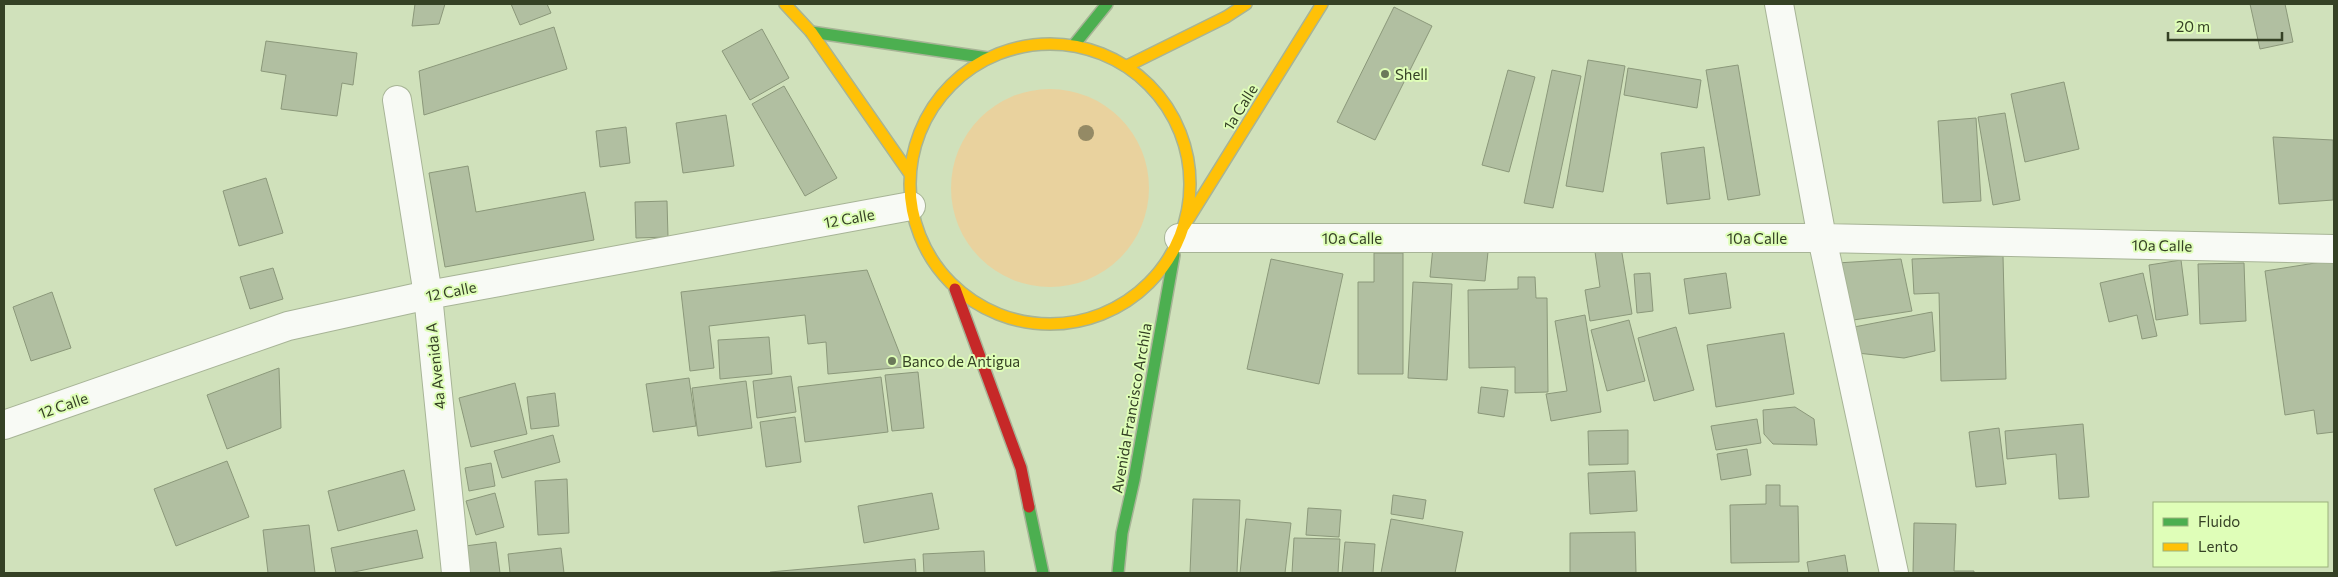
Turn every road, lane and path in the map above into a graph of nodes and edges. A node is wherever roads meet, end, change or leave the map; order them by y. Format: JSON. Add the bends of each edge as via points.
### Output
{"nodes":[{"id":1,"x":785,"y":4,"type":"edge"},
{"id":2,"x":1107,"y":4,"type":"edge"},
{"id":3,"x":1246,"y":4,"type":"edge"},
{"id":4,"x":1322,"y":4,"type":"edge"},
{"id":5,"x":1779,"y":4,"type":"edge"},
{"id":6,"x":810,"y":32,"type":"junction"},
{"id":7,"x":1074,"y":45,"type":"junction"},
{"id":8,"x":988,"y":58,"type":"junction"},
{"id":9,"x":1127,"y":66,"type":"junction"},
{"id":10,"x":397,"y":100,"type":"dead end"},
{"id":11,"x":910,"y":174,"type":"junction"},
{"id":12,"x":911,"y":206,"type":"junction"},
{"id":13,"x":1179,"y":237,"type":"junction"},
{"id":14,"x":1822,"y":238,"type":"junction"},
{"id":15,"x":2334,"y":249,"type":"edge"},
{"id":16,"x":955,"y":289,"type":"junction"},
{"id":17,"x":428,"y":295,"type":"junction"},
{"id":18,"x":4,"y":425,"type":"edge"},
{"id":19,"x":456,"y":573,"type":"edge"},
{"id":20,"x":1043,"y":573,"type":"edge"},
{"id":21,"x":1118,"y":573,"type":"edge"},
{"id":22,"x":1894,"y":573,"type":"edge"}],
"edges":[{"from":1,"to":6,"type":"main road"},
{"from":2,"to":7,"type":"main road"},
{"from":3,"to":9,"type":"main road"},
{"from":4,"to":13,"type":"main road","name":"1a Calle"},
{"from":5,"to":14,"type":"street"},
{"from":6,"to":8,"type":"main road"},
{"from":6,"to":11,"type":"main road"},
{"from":7,"to":8,"type":"main road","name":"Avenida Francisco Archila","via":[[1045,43],[1016,48]]},
{"from":7,"to":9,"type":"main road","name":"Avenida Francisco Archila"},
{"from":8,"to":11,"type":"main road","via":[[958,78],[934,106],[918,138]]},
{"from":9,"to":13,"type":"main road","name":"Avenida Francisco Archila","via":[[1155,90],[1175,120],[1187,154],[1191,190]]},
{"from":10,"to":17,"type":"street","name":"4a Avenida A"},
{"from":11,"to":12,"type":"main road"},
{"from":12,"to":16,"type":"main road","via":[[920,237],[935,265]]},
{"from":12,"to":17,"type":"street","name":"12 Calle"},
{"from":13,"to":14,"type":"street","name":"10a Calle"},
{"from":13,"to":16,"type":"main road","name":"1a Calle","via":[[1157,276],[1112,310],[1058,324],[1003,317]]},
{"from":13,"to":21,"type":"main road","name":"Avenida Francisco Archila","via":[[1122,532]]},
{"from":14,"to":15,"type":"street","name":"10a Calle"},
{"from":14,"to":22,"type":"street"},
{"from":16,"to":20,"type":"main road","via":[[1021,468]]},
{"from":17,"to":18,"type":"street","name":"12 Calle","via":[[288,326]]},
{"from":17,"to":19,"type":"street","name":"4a Avenida A"}]}
